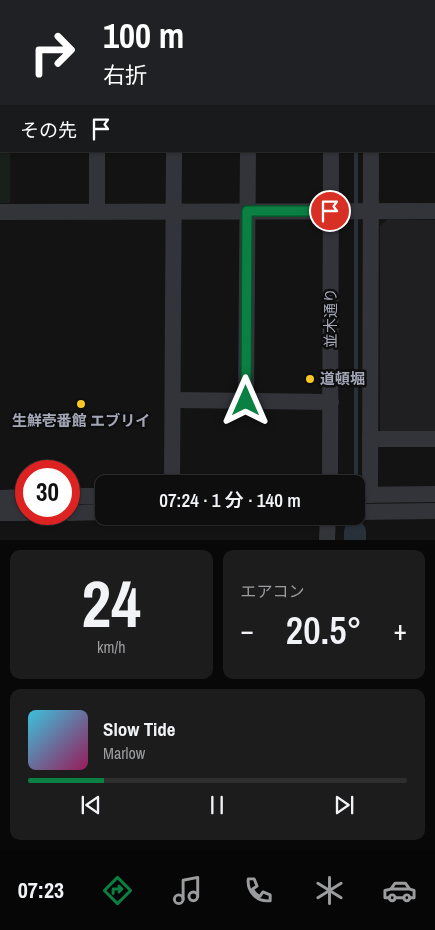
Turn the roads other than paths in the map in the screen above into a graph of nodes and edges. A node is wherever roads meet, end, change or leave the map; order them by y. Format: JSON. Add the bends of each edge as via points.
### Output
{"nodes":[{"id":1,"x":97,"y":152,"type":"edge"},
{"id":2,"x":174,"y":152,"type":"edge"},
{"id":3,"x":248,"y":152,"type":"edge"},
{"id":4,"x":331,"y":152,"type":"edge"},
{"id":5,"x":371,"y":152,"type":"edge"},
{"id":6,"x":96,"y":211,"type":"junction"},
{"id":7,"x":174,"y":211,"type":"junction"},
{"id":8,"x":247,"y":211,"type":"junction"},
{"id":9,"x":338,"y":211,"type":"junction"},
{"id":10,"x":367,"y":211,"type":"junction"},
{"id":11,"x":435,"y":211,"type":"edge"},
{"id":12,"x":0,"y":212,"type":"edge"},
{"id":13,"x":174,"y":400,"type":"junction"},
{"id":14,"x":246,"y":401,"type":"junction"},
{"id":15,"x":331,"y":402,"type":"junction"},
{"id":16,"x":435,"y":439,"type":"edge"},
{"id":17,"x":370,"y":440,"type":"junction"},
{"id":18,"x":172,"y":475,"type":"edge"},
{"id":19,"x":330,"y":475,"type":"edge"},
{"id":20,"x":365,"y":479,"type":"edge"},
{"id":21,"x":435,"y":494,"type":"edge"},
{"id":22,"x":80,"y":496,"type":"edge"},
{"id":23,"x":95,"y":496,"type":"edge"},
{"id":24,"x":15,"y":497,"type":"edge"},
{"id":25,"x":0,"y":498,"type":"edge"},
{"id":26,"x":365,"y":502,"type":"edge"},
{"id":27,"x":365,"y":502,"type":"edge"},
{"id":28,"x":435,"y":511,"type":"edge"},
{"id":29,"x":80,"y":512,"type":"edge"},
{"id":30,"x":95,"y":512,"type":"edge"},
{"id":31,"x":0,"y":513,"type":"edge"},
{"id":32,"x":15,"y":513,"type":"edge"},
{"id":33,"x":328,"y":525,"type":"edge"},
{"id":34,"x":327,"y":540,"type":"edge"}],
"edges":[{"from":1,"to":6,"type":"street"},
{"from":2,"to":7,"type":"street"},
{"from":3,"to":8,"type":"street"},
{"from":4,"to":9,"type":"street","name":"並木通り"},
{"from":5,"to":10,"type":"street"},
{"from":6,"to":7,"type":"street"},
{"from":6,"to":12,"type":"street"},
{"from":7,"to":8,"type":"street"},
{"from":7,"to":13,"type":"street"},
{"from":8,"to":9,"type":"street"},
{"from":8,"to":14,"type":"street"},
{"from":9,"to":10,"type":"street"},
{"from":9,"to":15,"type":"street","name":"並木通り"},
{"from":10,"to":11,"type":"street"},
{"from":10,"to":17,"type":"street"},
{"from":13,"to":14,"type":"street"},
{"from":13,"to":18,"type":"street"},
{"from":14,"to":15,"type":"street"},
{"from":15,"to":19,"type":"street","name":"並木通り"},
{"from":16,"to":17,"type":"street"},
{"from":17,"to":20,"type":"street"},
{"from":21,"to":26,"type":"street"},
{"from":22,"to":23,"type":"street"},
{"from":24,"to":25,"type":"street"},
{"from":27,"to":28,"type":"street"},
{"from":29,"to":30,"type":"street"},
{"from":31,"to":32,"type":"street"},
{"from":33,"to":34,"type":"street"}]}
